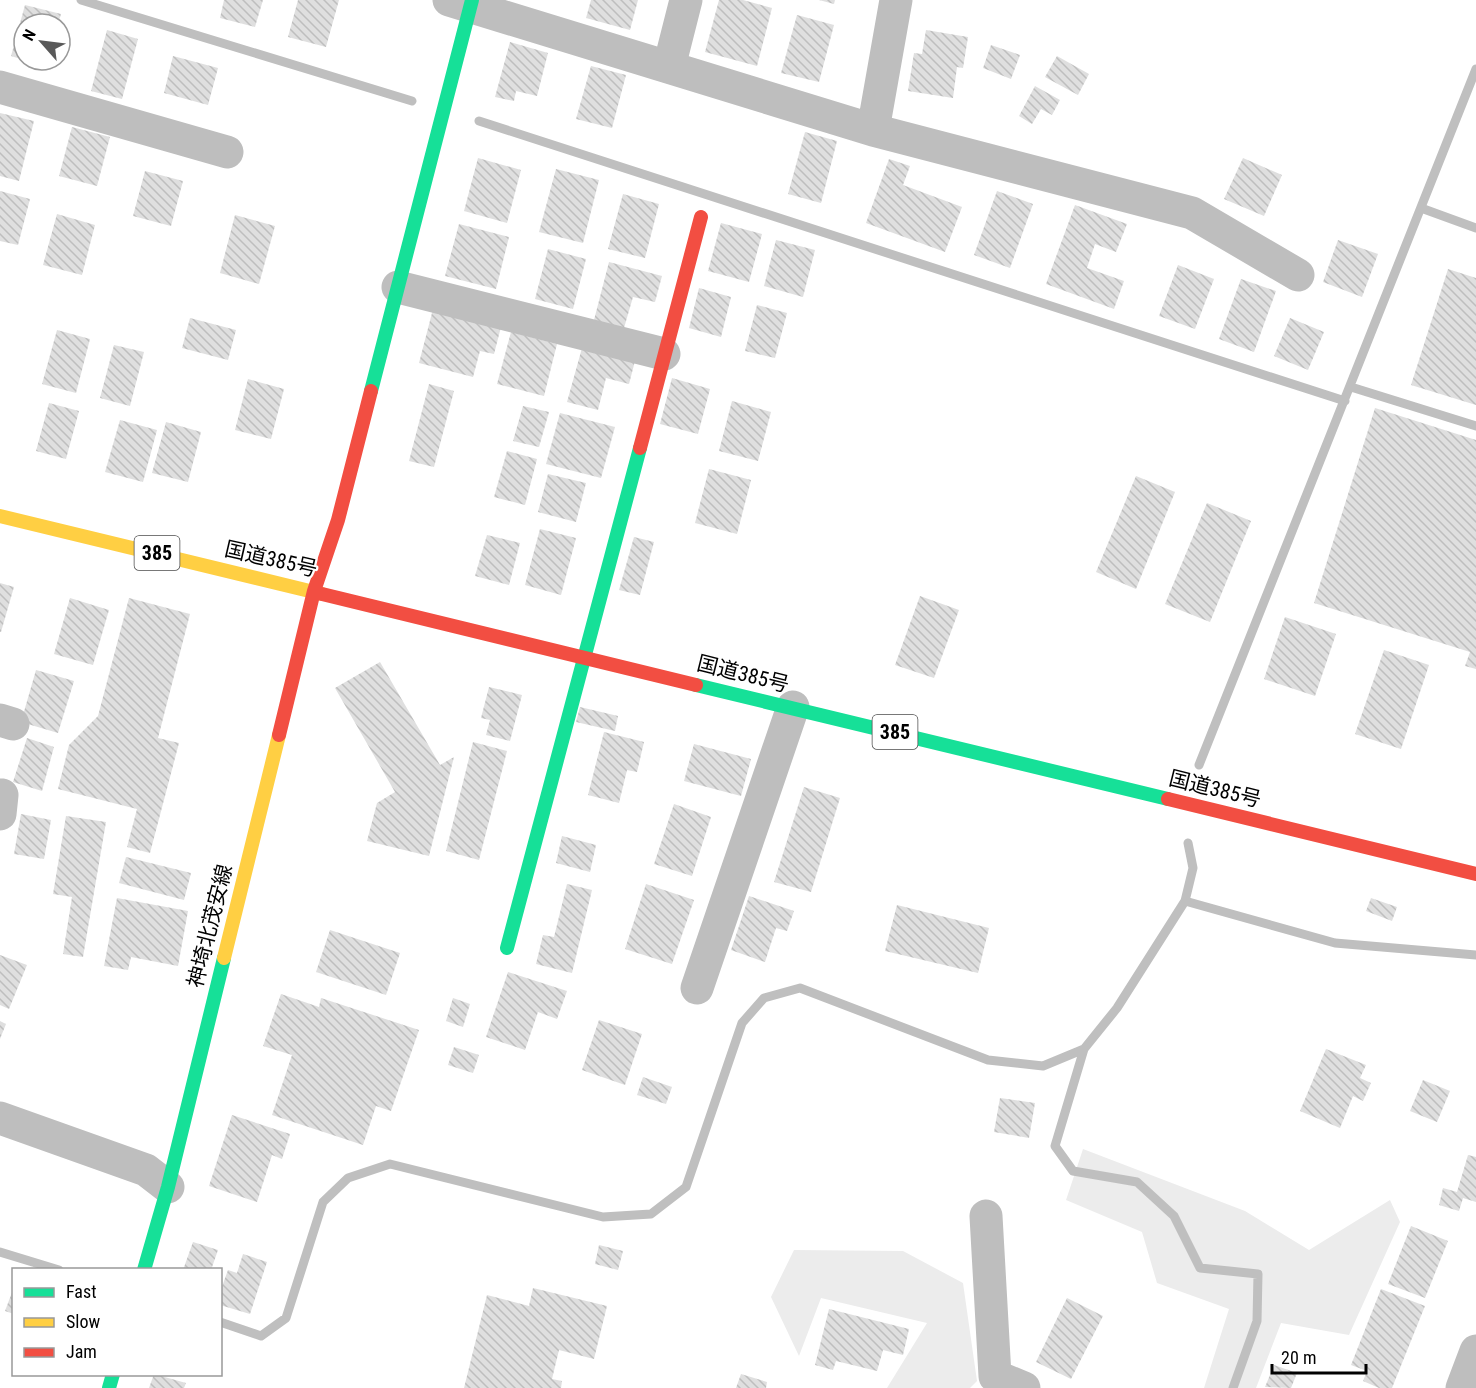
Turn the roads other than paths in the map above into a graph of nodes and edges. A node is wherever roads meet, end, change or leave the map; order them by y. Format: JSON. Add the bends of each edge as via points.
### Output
{"nodes":[{"id":1,"x":686,"y":0,"type":"edge"},
{"id":2,"x":896,"y":0,"type":"edge"},
{"id":3,"x":464,"y":2,"type":"edge"},
{"id":4,"x":669,"y":67,"type":"junction"},
{"id":5,"x":0,"y":87,"type":"edge"},
{"id":6,"x":873,"y":130,"type":"junction"},
{"id":7,"x":227,"y":152,"type":"dead end"},
{"id":8,"x":701,"y":217,"type":"dead end"},
{"id":9,"x":1298,"y":275,"type":"dead end"},
{"id":10,"x":398,"y":287,"type":"junction"},
{"id":11,"x":664,"y":354,"type":"junction"},
{"id":12,"x":0,"y":516,"type":"edge"},
{"id":13,"x":315,"y":591,"type":"junction"},
{"id":14,"x":583,"y":656,"type":"junction"},
{"id":15,"x":793,"y":707,"type":"junction"},
{"id":16,"x":1476,"y":874,"type":"edge"},
{"id":17,"x":507,"y":948,"type":"dead end"},
{"id":18,"x":697,"y":988,"type":"dead end"},
{"id":19,"x":0,"y":1118,"type":"edge"},
{"id":20,"x":168,"y":1187,"type":"junction"},
{"id":21,"x":986,"y":1216,"type":"dead end"},
{"id":22,"x":144,"y":1268,"type":"edge"},
{"id":23,"x":1476,"y":1351,"type":"edge"},
{"id":24,"x":1002,"y":1384,"type":"edge"},
{"id":25,"x":1462,"y":1388,"type":"edge"}],
"edges":[{"from":1,"to":4,"type":"street"},
{"from":2,"to":6,"type":"street"},
{"from":3,"to":4,"type":"street"},
{"from":3,"to":10,"type":"main road","name":"神埼北茂安線"},
{"from":4,"to":6,"type":"street"},
{"from":5,"to":7,"type":"street"},
{"from":6,"to":9,"type":"street","via":[[1192,213]]},
{"from":8,"to":11,"type":"main road"},
{"from":10,"to":11,"type":"street"},
{"from":10,"to":13,"type":"main road","name":"神埼北茂安線","via":[[338,520]]},
{"from":11,"to":14,"type":"main road"},
{"from":12,"to":13,"type":"main road","name":"国道385号","number":"385"},
{"from":13,"to":14,"type":"main road","name":"国道385号","number":"385"},
{"from":13,"to":20,"type":"main road","name":"神埼北茂安線"},
{"from":14,"to":15,"type":"main road","name":"国道385号","number":"385"},
{"from":14,"to":17,"type":"main road"},
{"from":15,"to":16,"type":"main road","name":"国道385号","number":"385"},
{"from":15,"to":18,"type":"street"},
{"from":19,"to":20,"type":"street","via":[[146,1170]]},
{"from":20,"to":22,"type":"main road","name":"神埼北茂安線"},
{"from":21,"to":24,"type":"street"},
{"from":23,"to":25,"type":"street"}]}
